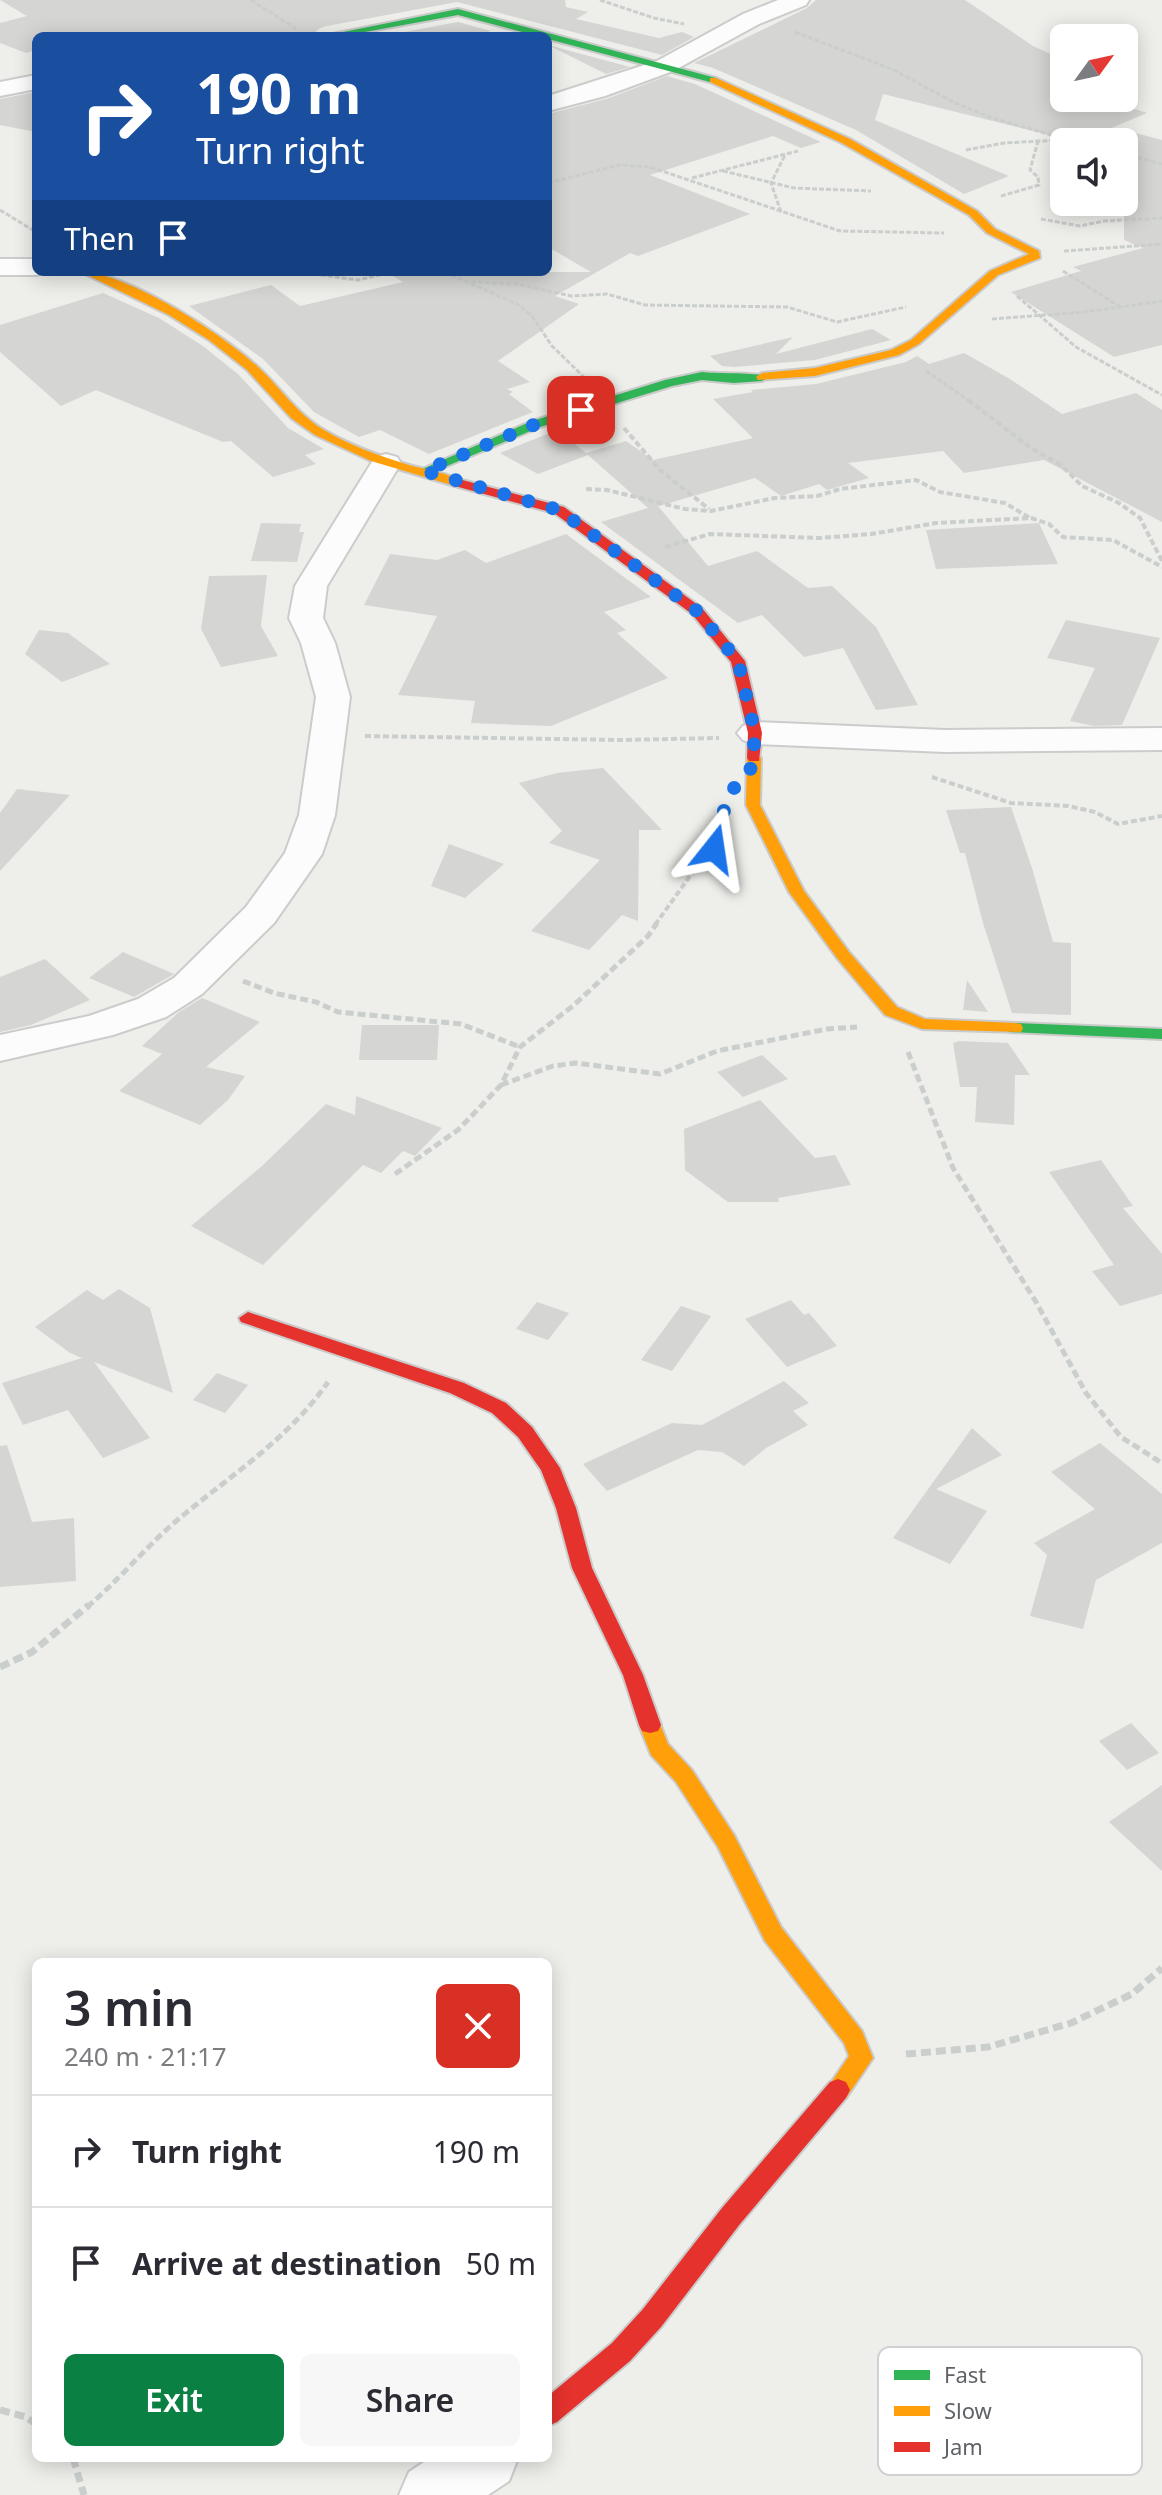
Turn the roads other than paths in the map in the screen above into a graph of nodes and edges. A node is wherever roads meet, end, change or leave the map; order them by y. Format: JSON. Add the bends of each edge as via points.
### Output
{"nodes":[{"id":1,"x":798,"y":0,"type":"edge"},
{"id":2,"x":350,"y":32,"type":"edge"},
{"id":3,"x":535,"y":32,"type":"edge"},
{"id":4,"x":552,"y":37,"type":"edge"},
{"id":5,"x":665,"y":66,"type":"junction"},
{"id":6,"x":32,"y":83,"type":"edge"},
{"id":7,"x":0,"y":89,"type":"edge"},
{"id":8,"x":552,"y":103,"type":"edge"},
{"id":9,"x":0,"y":267,"type":"edge"},
{"id":10,"x":32,"y":267,"type":"edge"},
{"id":11,"x":96,"y":276,"type":"edge"},
{"id":12,"x":386,"y":463,"type":"junction"},
{"id":13,"x":424,"y":471,"type":"junction"},
{"id":14,"x":1162,"y":739,"type":"edge"},
{"id":15,"x":754,"y":750,"type":"junction"},
{"id":16,"x":1162,"y":1034,"type":"edge"},
{"id":17,"x":0,"y":1048,"type":"edge"},
{"id":18,"x":248,"y":1318,"type":"dead end"},
{"id":19,"x":552,"y":2410,"type":"edge"},
{"id":20,"x":480,"y":2462,"type":"edge"},
{"id":21,"x":432,"y":2495,"type":"edge"}],
"edges":[{"from":1,"to":5,"type":"street"},
{"from":2,"to":3,"type":"street","via":[[458,12]]},
{"from":4,"to":5,"type":"street"},
{"from":5,"to":8,"type":"street"},
{"from":5,"to":13,"type":"street","via":[[718,82],[846,141],[967,210],[991,231],[1035,253],[1034,258],[994,273],[901,349],[815,372],[734,379],[702,376],[536,424]]},
{"from":6,"to":7,"type":"street"},
{"from":9,"to":10,"type":"street"},
{"from":11,"to":12,"type":"street","via":[[170,309],[215,338],[301,420]]},
{"from":12,"to":13,"type":"street"},
{"from":12,"to":17,"type":"street","via":[[311,586],[306,618],[333,697],[317,815],[303,854],[260,915],[188,986],[152,1008],[99,1026]]},
{"from":13,"to":15,"type":"street","via":[[559,510],[697,611],[738,661]]},
{"from":14,"to":15,"type":"street"},
{"from":15,"to":16,"type":"street","via":[[753,805],[797,892],[891,1011],[922,1024]]},
{"from":18,"to":19,"type":"street","via":[[457,1388],[499,1408],[525,1432],[550,1468],[582,1568],[633,1675],[659,1749],[701,1802],[773,1934],[831,2005],[861,2058],[652,2318],[621,2352]]},
{"from":20,"to":21,"type":"street"}]}
